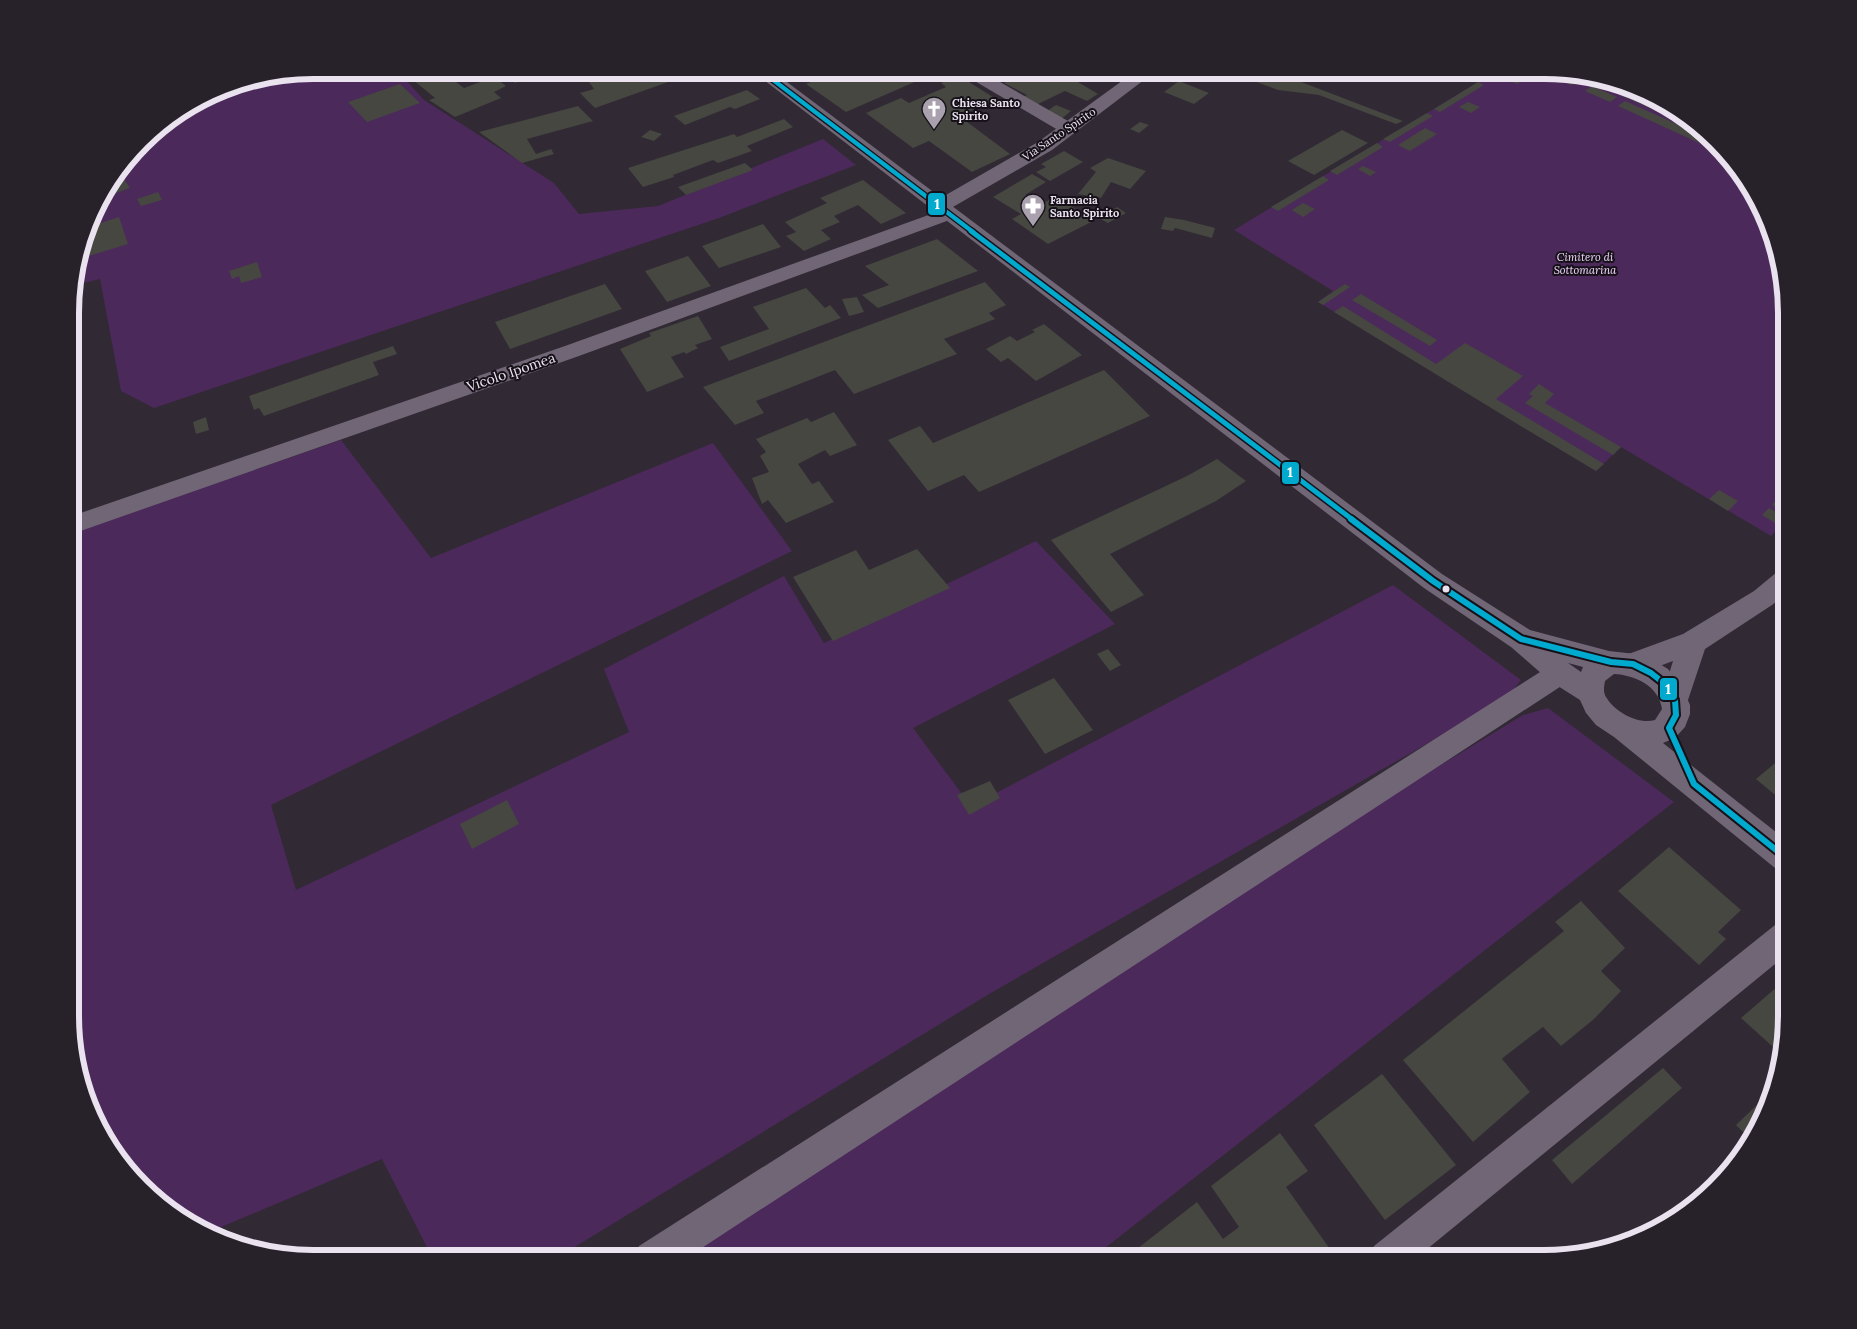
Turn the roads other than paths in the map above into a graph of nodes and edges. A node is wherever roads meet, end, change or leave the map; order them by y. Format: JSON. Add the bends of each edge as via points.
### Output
{"nodes":[{"id":1,"x":772,"y":79,"type":"edge"},
{"id":2,"x":983,"y":79,"type":"edge"},
{"id":3,"x":1137,"y":79,"type":"edge"},
{"id":4,"x":1069,"y":129,"type":"junction"},
{"id":5,"x":943,"y":211,"type":"junction"},
{"id":6,"x":79,"y":523,"type":"edge"},
{"id":7,"x":1778,"y":586,"type":"edge"},
{"id":8,"x":1521,"y":639,"type":"junction"},
{"id":9,"x":1693,"y":642,"type":"junction"},
{"id":10,"x":1622,"y":663,"type":"junction"},
{"id":11,"x":1560,"y":673,"type":"junction"},
{"id":12,"x":1591,"y":693,"type":"junction"},
{"id":13,"x":1675,"y":700,"type":"junction"},
{"id":14,"x":1622,"y":728,"type":"junction"},
{"id":15,"x":1669,"y":728,"type":"junction"},
{"id":16,"x":1694,"y":784,"type":"junction"},
{"id":17,"x":1778,"y":852,"type":"edge"},
{"id":18,"x":1778,"y":942,"type":"edge"},
{"id":19,"x":666,"y":1250,"type":"edge"},
{"id":20,"x":1398,"y":1250,"type":"edge"}],
"edges":[{"from":1,"to":5,"type":"street"},
{"from":2,"to":4,"type":"lane"},
{"from":3,"to":4,"type":"street","name":"Via Santo Spirito"},
{"from":4,"to":5,"type":"street","name":"Via Santo Spirito"},
{"from":5,"to":6,"type":"lane","name":"Vicolo Ipomea","via":[[572,351]]},
{"from":5,"to":8,"type":"street","via":[[1432,581]]},
{"from":7,"to":9,"type":"street"},
{"from":8,"to":10,"type":"street"},
{"from":8,"to":11,"type":"street"},
{"from":9,"to":10,"type":"street"},
{"from":9,"to":13,"type":"street"},
{"from":10,"to":12,"type":"street","via":[[1599,669],[1591,680]]},
{"from":10,"to":13,"type":"street","via":[[1650,673],[1665,684]]},
{"from":11,"to":12,"type":"street"},
{"from":11,"to":19,"type":"lane"},
{"from":12,"to":14,"type":"street","via":[[1596,706]]},
{"from":13,"to":15,"type":"street","via":[[1676,715]]},
{"from":14,"to":15,"type":"street","via":[[1657,734]]},
{"from":14,"to":16,"type":"street"},
{"from":15,"to":16,"type":"street"},
{"from":16,"to":17,"type":"street"},
{"from":18,"to":20,"type":"lane"}]}
